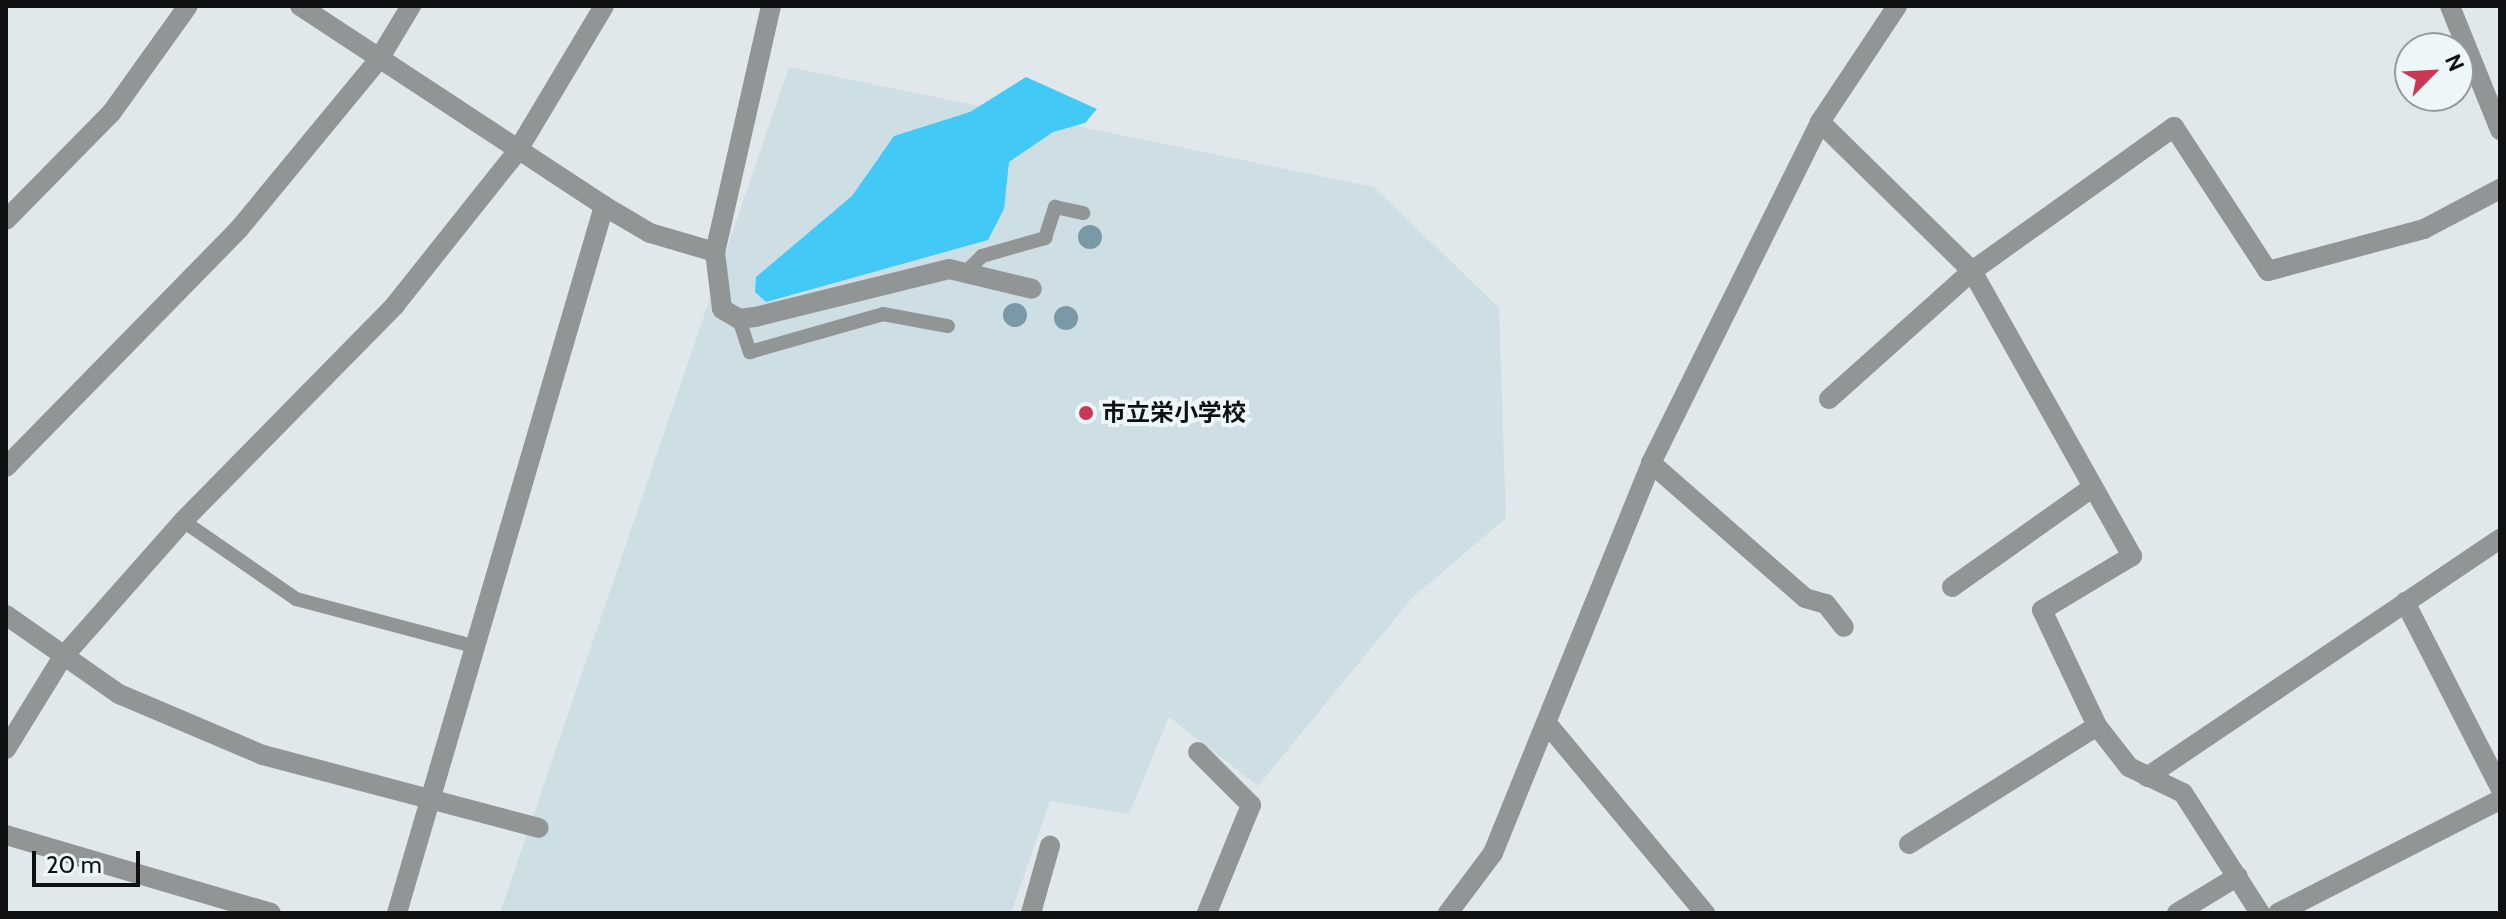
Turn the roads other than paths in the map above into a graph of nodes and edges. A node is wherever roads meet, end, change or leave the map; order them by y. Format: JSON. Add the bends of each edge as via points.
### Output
{"nodes":[{"id":1,"x":188,"y":6,"type":"edge"},
{"id":2,"x":300,"y":6,"type":"edge"},
{"id":3,"x":411,"y":6,"type":"edge"},
{"id":4,"x":604,"y":6,"type":"edge"},
{"id":5,"x":771,"y":6,"type":"edge"},
{"id":6,"x":1897,"y":6,"type":"edge"},
{"id":7,"x":2450,"y":6,"type":"edge"},
{"id":8,"x":379,"y":59,"type":"junction"},
{"id":9,"x":1820,"y":122,"type":"junction"},
{"id":10,"x":2500,"y":130,"type":"edge"},
{"id":11,"x":516,"y":153,"type":"junction"},
{"id":12,"x":2500,"y":189,"type":"edge"},
{"id":13,"x":604,"y":206,"type":"junction"},
{"id":14,"x":1083,"y":213,"type":"dead end"},
{"id":15,"x":6,"y":220,"type":"edge"},
{"id":16,"x":715,"y":252,"type":"junction"},
{"id":17,"x":1972,"y":271,"type":"junction"},
{"id":18,"x":965,"y":273,"type":"junction"},
{"id":19,"x":1032,"y":289,"type":"dead end"},
{"id":20,"x":739,"y":319,"type":"junction"},
{"id":21,"x":948,"y":326,"type":"dead end"},
{"id":22,"x":1829,"y":399,"type":"dead end"},
{"id":23,"x":1651,"y":463,"type":"junction"},
{"id":24,"x":6,"y":467,"type":"edge"},
{"id":25,"x":2093,"y":487,"type":"junction"},
{"id":26,"x":183,"y":521,"type":"junction"},
{"id":27,"x":2500,"y":539,"type":"edge"},
{"id":28,"x":1952,"y":587,"type":"dead end"},
{"id":29,"x":2405,"y":602,"type":"junction"},
{"id":30,"x":6,"y":615,"type":"edge"},
{"id":31,"x":1844,"y":627,"type":"dead end"},
{"id":32,"x":477,"y":647,"type":"junction"},
{"id":33,"x":62,"y":658,"type":"junction"},
{"id":34,"x":1549,"y":726,"type":"junction"},
{"id":35,"x":2097,"y":726,"type":"junction"},
{"id":36,"x":6,"y":749,"type":"edge"},
{"id":37,"x":1198,"y":752,"type":"dead end"},
{"id":38,"x":2147,"y":777,"type":"junction"},
{"id":39,"x":2500,"y":788,"type":"edge"},
{"id":40,"x":434,"y":798,"type":"junction"},
{"id":41,"x":2500,"y":800,"type":"edge"},
{"id":42,"x":539,"y":828,"type":"dead end"},
{"id":43,"x":6,"y":835,"type":"edge"},
{"id":44,"x":1909,"y":844,"type":"dead end"},
{"id":45,"x":1050,"y":846,"type":"dead end"},
{"id":46,"x":2238,"y":876,"type":"junction"},
{"id":47,"x":271,"y":913,"type":"edge"},
{"id":48,"x":397,"y":913,"type":"edge"},
{"id":49,"x":1031,"y":913,"type":"edge"},
{"id":50,"x":1207,"y":913,"type":"edge"},
{"id":51,"x":1448,"y":913,"type":"edge"},
{"id":52,"x":1705,"y":913,"type":"edge"},
{"id":53,"x":2177,"y":913,"type":"edge"},
{"id":54,"x":2260,"y":913,"type":"edge"},
{"id":55,"x":2278,"y":913,"type":"edge"}],
"edges":[{"from":1,"to":15,"type":"street","via":[[112,112]]},
{"from":2,"to":8,"type":"street"},
{"from":3,"to":8,"type":"street"},
{"from":4,"to":11,"type":"street"},
{"from":5,"to":16,"type":"street"},
{"from":6,"to":9,"type":"street"},
{"from":7,"to":10,"type":"street"},
{"from":8,"to":11,"type":"street"},
{"from":8,"to":24,"type":"street","via":[[239,229]]},
{"from":9,"to":17,"type":"street"},
{"from":9,"to":23,"type":"street"},
{"from":11,"to":13,"type":"street"},
{"from":11,"to":26,"type":"street","via":[[395,305]]},
{"from":12,"to":17,"type":"street","via":[[2424,229],[2268,271],[2174,127]]},
{"from":13,"to":16,"type":"street","via":[[650,233]]},
{"from":13,"to":32,"type":"street"},
{"from":14,"to":18,"type":"lane","via":[[1055,207],[1045,238],[982,256]]},
{"from":16,"to":20,"type":"street","via":[[722,309]]},
{"from":17,"to":22,"type":"street"},
{"from":17,"to":25,"type":"street"},
{"from":18,"to":19,"type":"street"},
{"from":18,"to":20,"type":"street","via":[[928,270]]},
{"from":20,"to":21,"type":"lane","via":[[750,352],[883,314]]},
{"from":23,"to":31,"type":"street","via":[[1805,598],[1826,604]]},
{"from":23,"to":34,"type":"street"},
{"from":25,"to":28,"type":"street"},
{"from":25,"to":35,"type":"street","via":[[2132,556],[2042,610]]},
{"from":26,"to":32,"type":"lane","via":[[296,599]]},
{"from":26,"to":33,"type":"street"},
{"from":27,"to":29,"type":"street"},
{"from":29,"to":38,"type":"street"},
{"from":29,"to":39,"type":"street"},
{"from":30,"to":33,"type":"street"},
{"from":32,"to":40,"type":"street"},
{"from":33,"to":36,"type":"street"},
{"from":33,"to":40,"type":"street","via":[[119,694],[263,755]]},
{"from":34,"to":51,"type":"street","via":[[1493,853]]},
{"from":34,"to":52,"type":"street"},
{"from":35,"to":38,"type":"street"},
{"from":35,"to":44,"type":"street"},
{"from":37,"to":50,"type":"street","via":[[1251,805]]},
{"from":38,"to":46,"type":"street","via":[[2183,793]]},
{"from":40,"to":42,"type":"street"},
{"from":40,"to":48,"type":"street"},
{"from":41,"to":55,"type":"street"},
{"from":43,"to":47,"type":"street"},
{"from":45,"to":49,"type":"street"},
{"from":46,"to":53,"type":"street"},
{"from":46,"to":54,"type":"street"}]}
